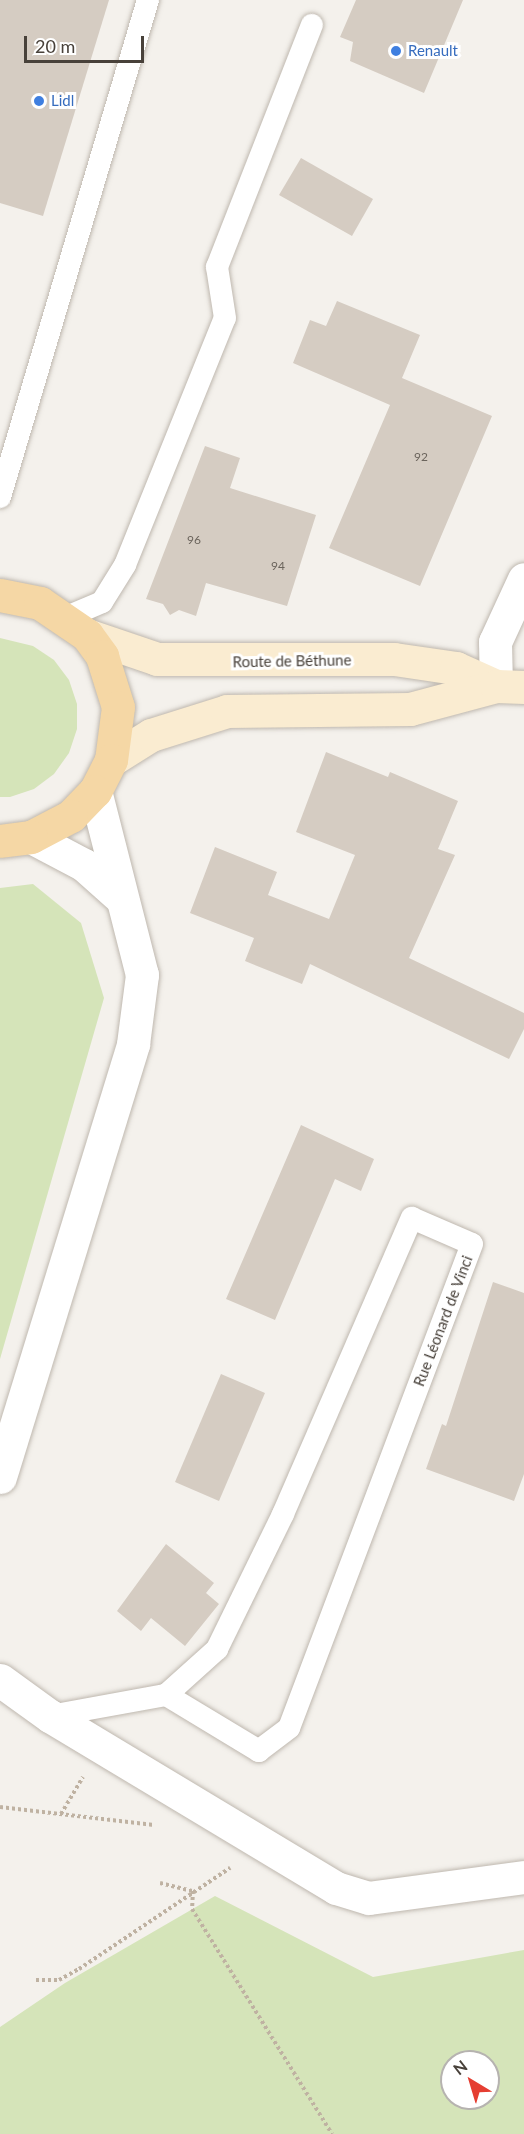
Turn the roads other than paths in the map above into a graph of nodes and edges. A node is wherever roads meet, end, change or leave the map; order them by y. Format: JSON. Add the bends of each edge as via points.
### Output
{"nodes":[{"id":1,"x":148,"y":0,"type":"edge"},
{"id":2,"x":312,"y":25,"type":"dead end"},
{"id":3,"x":0,"y":497,"type":"edge"},
{"id":4,"x":524,"y":579,"type":"edge"},
{"id":5,"x":0,"y":595,"type":"edge"},
{"id":6,"x":77,"y":626,"type":"junction"},
{"id":7,"x":510,"y":686,"type":"edge"},
{"id":8,"x":111,"y":759,"type":"junction"},
{"id":9,"x":95,"y":790,"type":"junction"},
{"id":10,"x":16,"y":839,"type":"edge"},
{"id":11,"x":121,"y":898,"type":"junction"},
{"id":12,"x":0,"y":1477,"type":"edge"},
{"id":13,"x":0,"y":1680,"type":"edge"},
{"id":14,"x":166,"y":1695,"type":"junction"},
{"id":15,"x":50,"y":1716,"type":"junction"},
{"id":16,"x":524,"y":1877,"type":"edge"}],
"edges":[{"from":1,"to":3,"type":"lane"},
{"from":2,"to":6,"type":"lane","via":[[217,267],[225,318],[125,565],[102,602]]},
{"from":4,"to":7,"type":"street","via":[[495,642]]},
{"from":5,"to":6,"type":"main road","name":"Route de Béthune","via":[[40,603]]},
{"from":6,"to":7,"type":"main road","name":"Route de Béthune","via":[[157,659],[394,659],[456,668]]},
{"from":6,"to":8,"type":"main road","name":"Route de Béthune","via":[[102,656],[118,707]]},
{"from":7,"to":8,"type":"main road","via":[[410,708],[227,711],[151,735]]},
{"from":8,"to":9,"type":"main road","name":"Route de Béthune"},
{"from":9,"to":10,"type":"main road","name":"Route de Béthune","via":[[71,816]]},
{"from":9,"to":11,"type":"street"},
{"from":10,"to":11,"type":"street","via":[[84,865]]},
{"from":11,"to":12,"type":"street","via":[[142,975],[133,1044]]},
{"from":13,"to":15,"type":"street"},
{"from":14,"to":14,"type":"lane","name":"Rue Léonard de Vinci","via":[[259,1751],[289,1728],[472,1244],[412,1218],[283,1514],[217,1649]]},
{"from":14,"to":15,"type":"lane"},
{"from":15,"to":16,"type":"street","via":[[336,1888],[369,1898]]}]}
